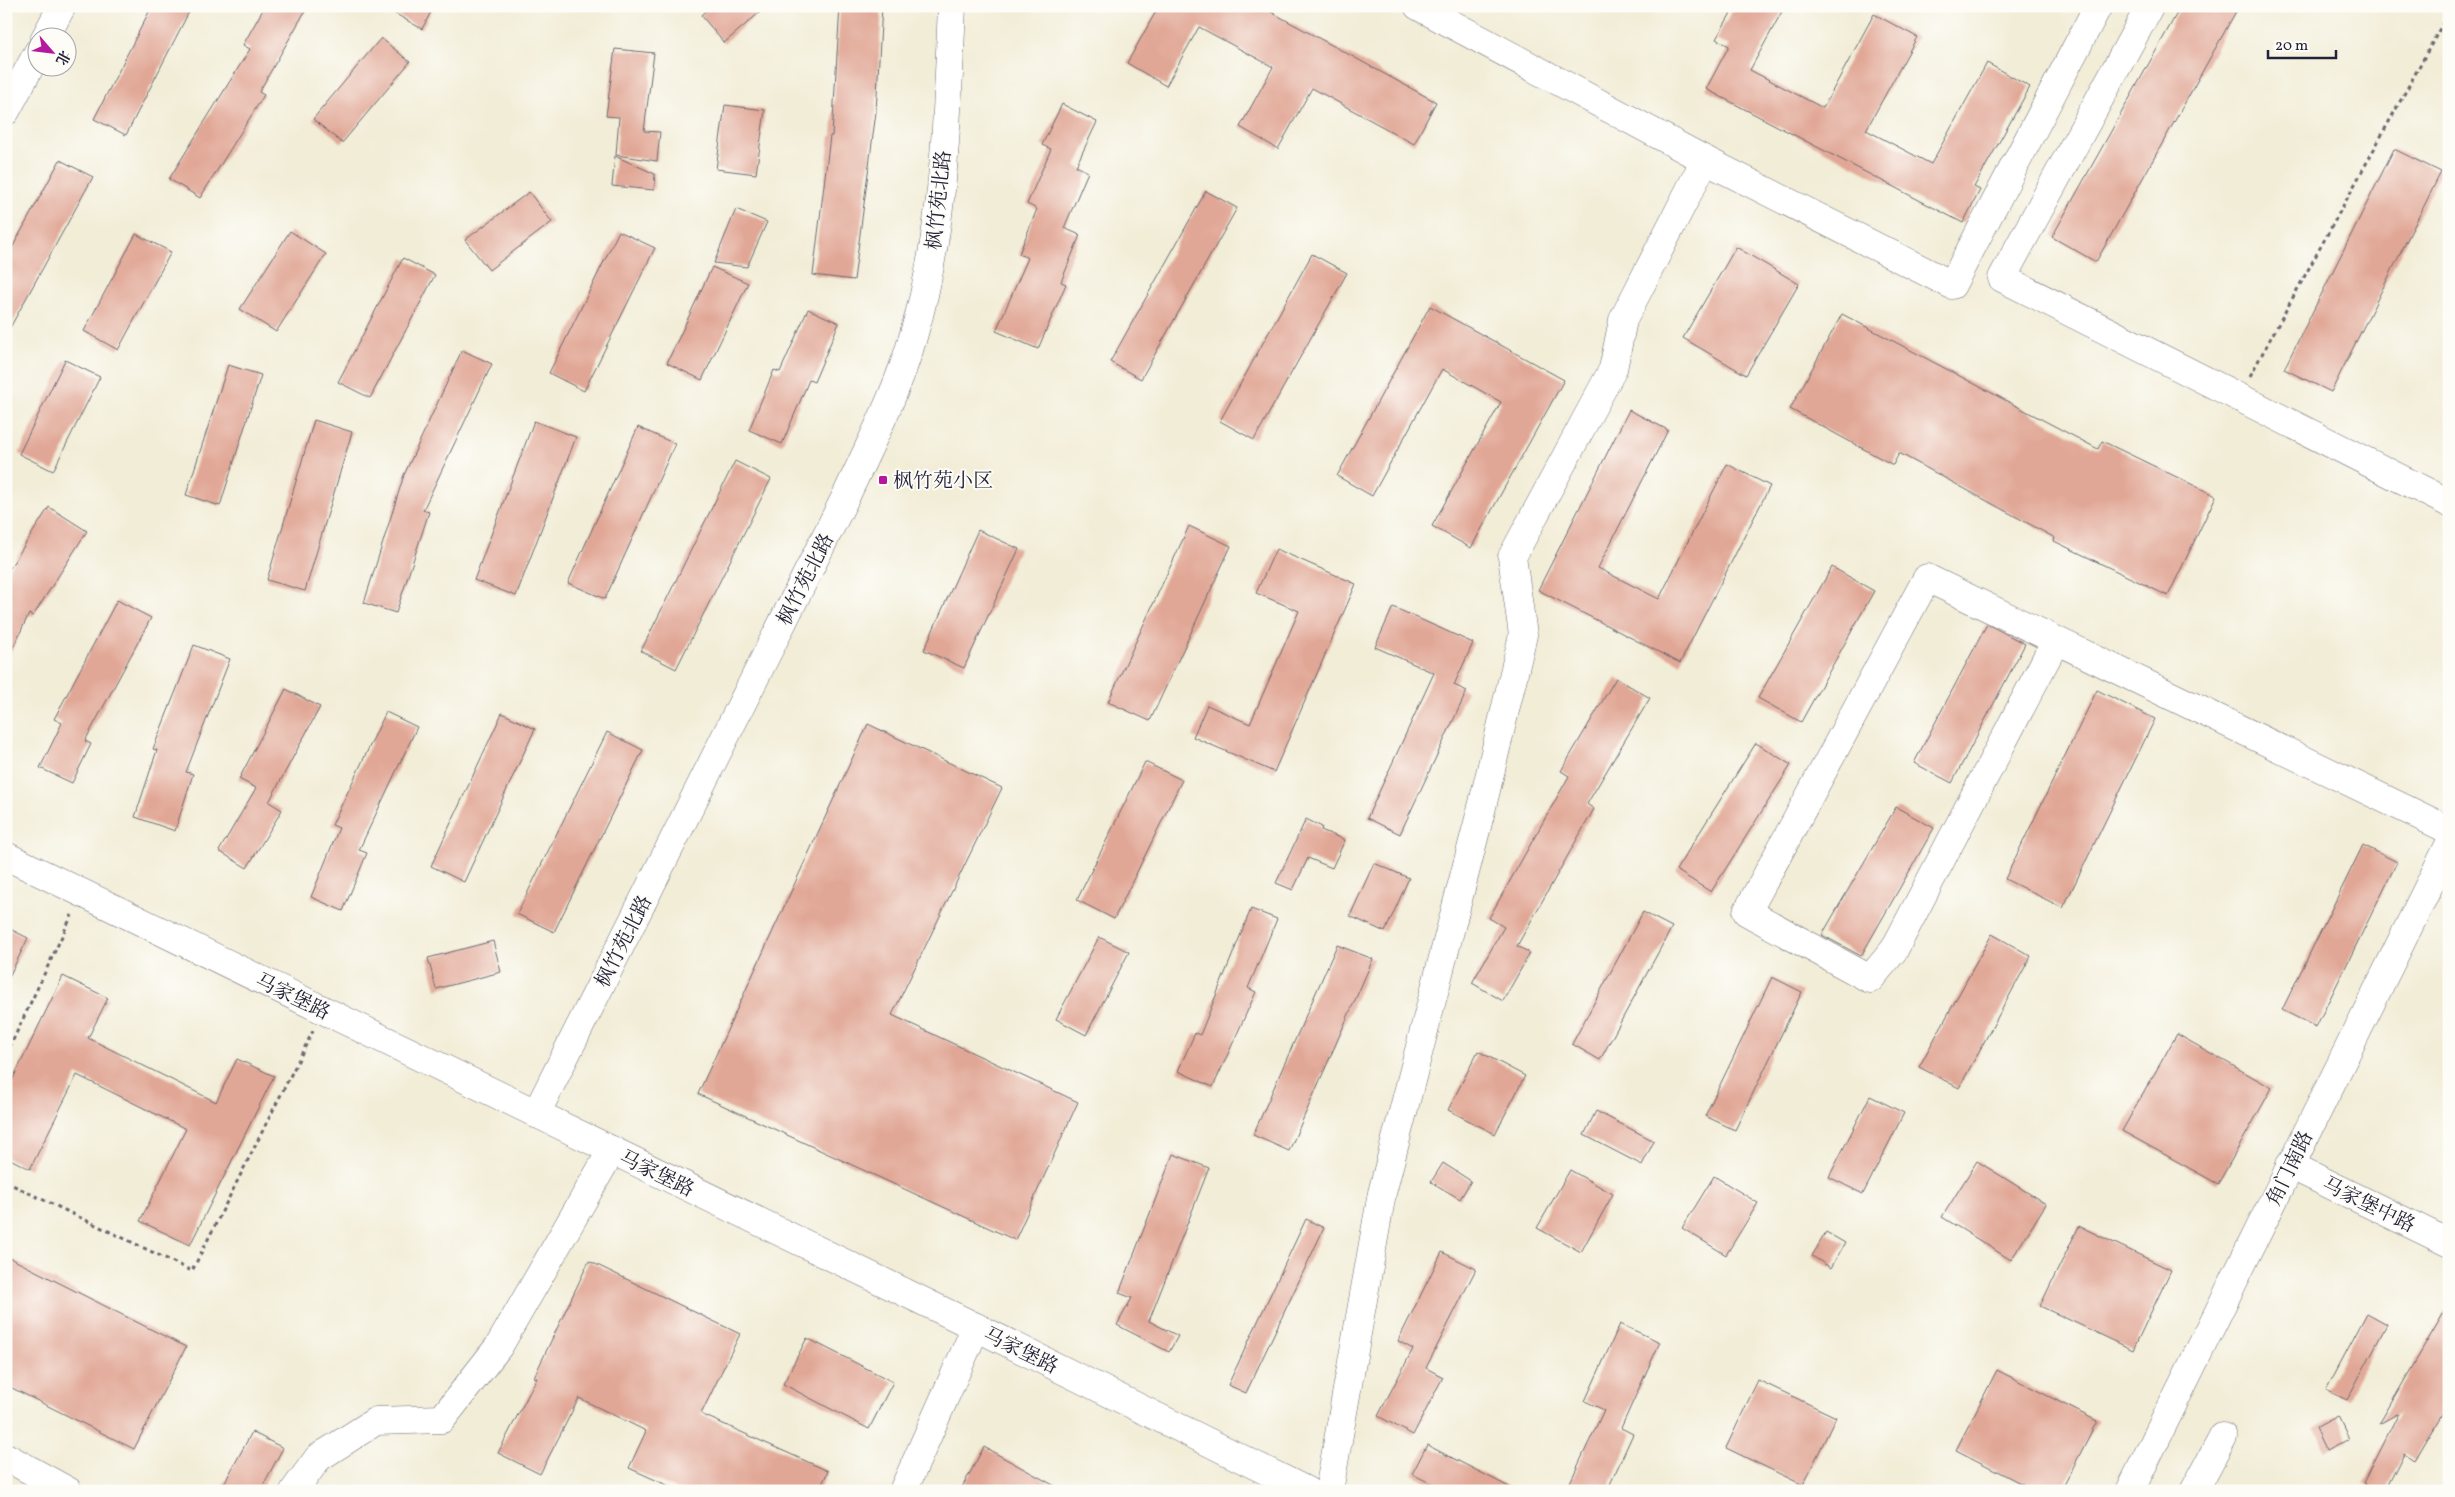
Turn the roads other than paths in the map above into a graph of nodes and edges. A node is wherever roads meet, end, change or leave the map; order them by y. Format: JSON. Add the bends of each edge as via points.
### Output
{"nodes":[{"id":1,"x":62,"y":6,"type":"edge"},
{"id":2,"x":952,"y":6,"type":"edge"},
{"id":3,"x":1418,"y":6,"type":"edge"},
{"id":4,"x":2098,"y":6,"type":"edge"},
{"id":5,"x":2150,"y":6,"type":"edge"},
{"id":6,"x":50,"y":28,"type":"edge"},
{"id":7,"x":28,"y":70,"type":"edge"},
{"id":8,"x":6,"y":111,"type":"edge"},
{"id":9,"x":1705,"y":160,"type":"junction"},
{"id":10,"x":2449,"y":503,"type":"edge"},
{"id":11,"x":2056,"y":640,"type":"junction"},
{"id":12,"x":2449,"y":830,"type":"edge"},
{"id":13,"x":2449,"y":845,"type":"edge"},
{"id":14,"x":6,"y":856,"type":"edge"},
{"id":15,"x":536,"y":1114,"type":"junction"},
{"id":16,"x":612,"y":1150,"type":"junction"},
{"id":17,"x":2290,"y":1165,"type":"junction"},
{"id":18,"x":2449,"y":1243,"type":"edge"},
{"id":19,"x":976,"y":1327,"type":"junction"},
{"id":20,"x":2222,"y":1438,"type":"dead end"},
{"id":21,"x":6,"y":1457,"type":"edge"},
{"id":22,"x":68,"y":1491,"type":"edge"},
{"id":23,"x":294,"y":1491,"type":"edge"},
{"id":24,"x":903,"y":1491,"type":"edge"},
{"id":25,"x":1307,"y":1491,"type":"edge"},
{"id":26,"x":1329,"y":1491,"type":"edge"},
{"id":27,"x":2130,"y":1491,"type":"edge"},
{"id":28,"x":2194,"y":1491,"type":"edge"}],
"edges":[{"from":1,"to":6,"type":"street"},
{"from":2,"to":15,"type":"street","name":"枫竹苑北路","via":[[942,183],[931,263],[913,338],[881,421],[845,498]]},
{"from":3,"to":9,"type":"street"},
{"from":4,"to":9,"type":"street","via":[[1952,285]]},
{"from":5,"to":10,"type":"street","via":[[2002,278]]},
{"from":7,"to":8,"type":"street"},
{"from":9,"to":26,"type":"street","via":[[1624,320],[1613,369],[1512,557],[1522,635],[1482,807],[1382,1193]]},
{"from":11,"to":11,"type":"street","via":[[1927,578],[1748,912],[1870,980],[1894,950]]},
{"from":11,"to":12,"type":"street"},
{"from":13,"to":17,"type":"street","name":"角门南路"},
{"from":14,"to":15,"type":"street","name":"马家堡路"},
{"from":15,"to":16,"type":"street","name":"马家堡路"},
{"from":16,"to":19,"type":"street","name":"马家堡路"},
{"from":16,"to":23,"type":"street","via":[[499,1346],[442,1419],[376,1421],[318,1458]]},
{"from":17,"to":18,"type":"street","name":"马家堡中路"},
{"from":17,"to":27,"type":"street","name":"角门南路"},
{"from":19,"to":24,"type":"street"},
{"from":19,"to":25,"type":"street","name":"马家堡路"},
{"from":20,"to":28,"type":"street"},
{"from":21,"to":22,"type":"street"}]}
